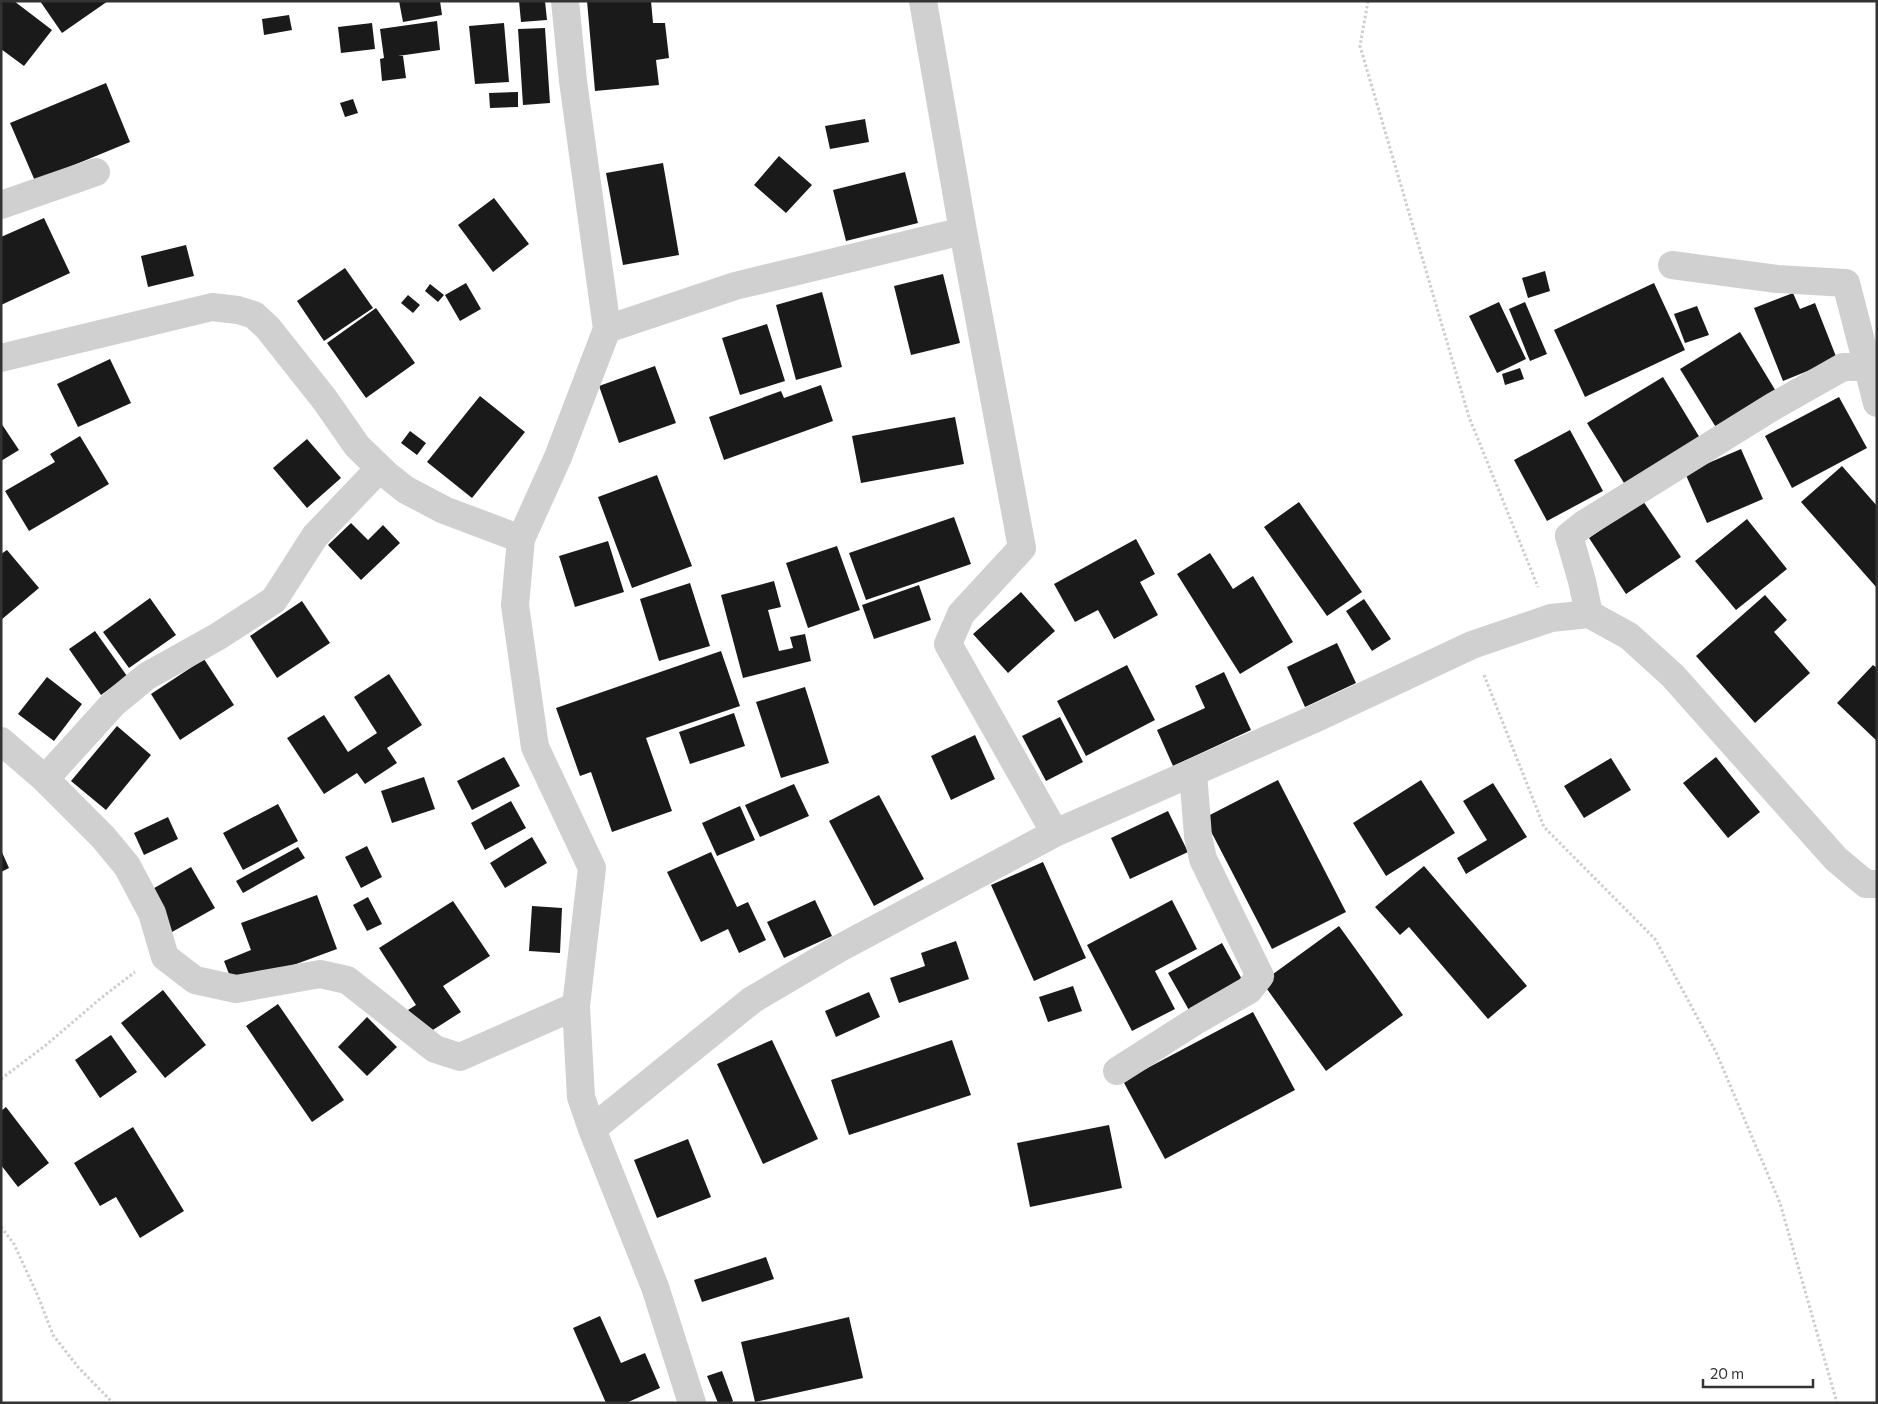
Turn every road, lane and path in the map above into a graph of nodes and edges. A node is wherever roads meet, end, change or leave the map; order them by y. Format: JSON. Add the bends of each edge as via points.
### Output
{"nodes":[{"id":1,"x":565,"y":1,"type":"edge"},
{"id":2,"x":923,"y":1,"type":"edge"},
{"id":3,"x":1368,"y":1,"type":"edge"},
{"id":4,"x":96,"y":172,"type":"dead end"},
{"id":5,"x":1,"y":205,"type":"edge"},
{"id":6,"x":963,"y":231,"type":"junction"},
{"id":7,"x":1672,"y":265,"type":"dead end"},
{"id":8,"x":607,"y":329,"type":"junction"},
{"id":9,"x":1,"y":358,"type":"edge"},
{"id":10,"x":1866,"y":366,"type":"junction"},
{"id":11,"x":1877,"y":403,"type":"edge"},
{"id":12,"x":380,"y":468,"type":"junction"},
{"id":13,"x":521,"y":539,"type":"junction"},
{"id":14,"x":1589,"y":614,"type":"junction"},
{"id":15,"x":1551,"y":618,"type":"junction"},
{"id":16,"x":1472,"y":644,"type":"junction"},
{"id":17,"x":1,"y":741,"type":"edge"},
{"id":18,"x":1193,"y":773,"type":"junction"},
{"id":19,"x":45,"y":779,"type":"junction"},
{"id":20,"x":1056,"y":833,"type":"junction"},
{"id":21,"x":1877,"y":884,"type":"edge"},
{"id":22,"x":165,"y":957,"type":"junction"},
{"id":23,"x":576,"y":1006,"type":"junction"},
{"id":24,"x":1117,"y":1071,"type":"dead end"},
{"id":25,"x":1,"y":1079,"type":"edge"},
{"id":26,"x":592,"y":1129,"type":"junction"},
{"id":27,"x":1,"y":1226,"type":"edge"},
{"id":28,"x":113,"y":1403,"type":"edge"},
{"id":29,"x":692,"y":1403,"type":"edge"},
{"id":30,"x":1837,"y":1403,"type":"edge"}],
"edges":[{"from":1,"to":8,"type":"street"},
{"from":2,"to":6,"type":"street"},
{"from":3,"to":15,"type":"path","via":[[1360,46],[1469,417]]},
{"from":4,"to":5,"type":"street"},
{"from":6,"to":8,"type":"street","via":[[735,286]]},
{"from":6,"to":20,"type":"street","via":[[1022,548],[961,614],[948,644]]},
{"from":7,"to":10,"type":"street","via":[[1777,280],[1846,282]]},
{"from":8,"to":13,"type":"street","via":[[558,457]]},
{"from":9,"to":12,"type":"street","via":[[212,307],[238,310],[254,315],[268,328],[357,446]]},
{"from":10,"to":11,"type":"street"},
{"from":10,"to":14,"type":"street","via":[[1843,367],[1569,536]]},
{"from":12,"to":13,"type":"street","via":[[406,490],[444,510]]},
{"from":12,"to":19,"type":"street","via":[[315,536],[274,600],[147,676],[113,704]]},
{"from":13,"to":23,"type":"street","via":[[514,605],[535,747],[592,868]]},
{"from":14,"to":15,"type":"street"},
{"from":14,"to":21,"type":"street","via":[[1628,636],[1673,676],[1836,859],[1866,884]]},
{"from":15,"to":16,"type":"street"},
{"from":16,"to":18,"type":"street"},
{"from":16,"to":30,"type":"path","via":[[1544,827],[1655,939],[1716,1052],[1780,1203]]},
{"from":17,"to":19,"type":"street"},
{"from":18,"to":20,"type":"street"},
{"from":18,"to":24,"type":"street","via":[[1203,859],[1260,976],[1249,990]]},
{"from":19,"to":22,"type":"street","via":[[127,866],[152,913]]},
{"from":20,"to":26,"type":"street","via":[[840,948],[752,1000]]},
{"from":22,"to":23,"type":"street","via":[[194,980],[236,989],[320,974],[347,980],[435,1049],[460,1057]]},
{"from":22,"to":25,"type":"path","via":[[136,972],[101,998]]},
{"from":23,"to":26,"type":"street","via":[[581,1097]]},
{"from":26,"to":29,"type":"street","via":[[654,1287]]},
{"from":27,"to":28,"type":"path","via":[[14,1244],[54,1335],[78,1367]]}]}
